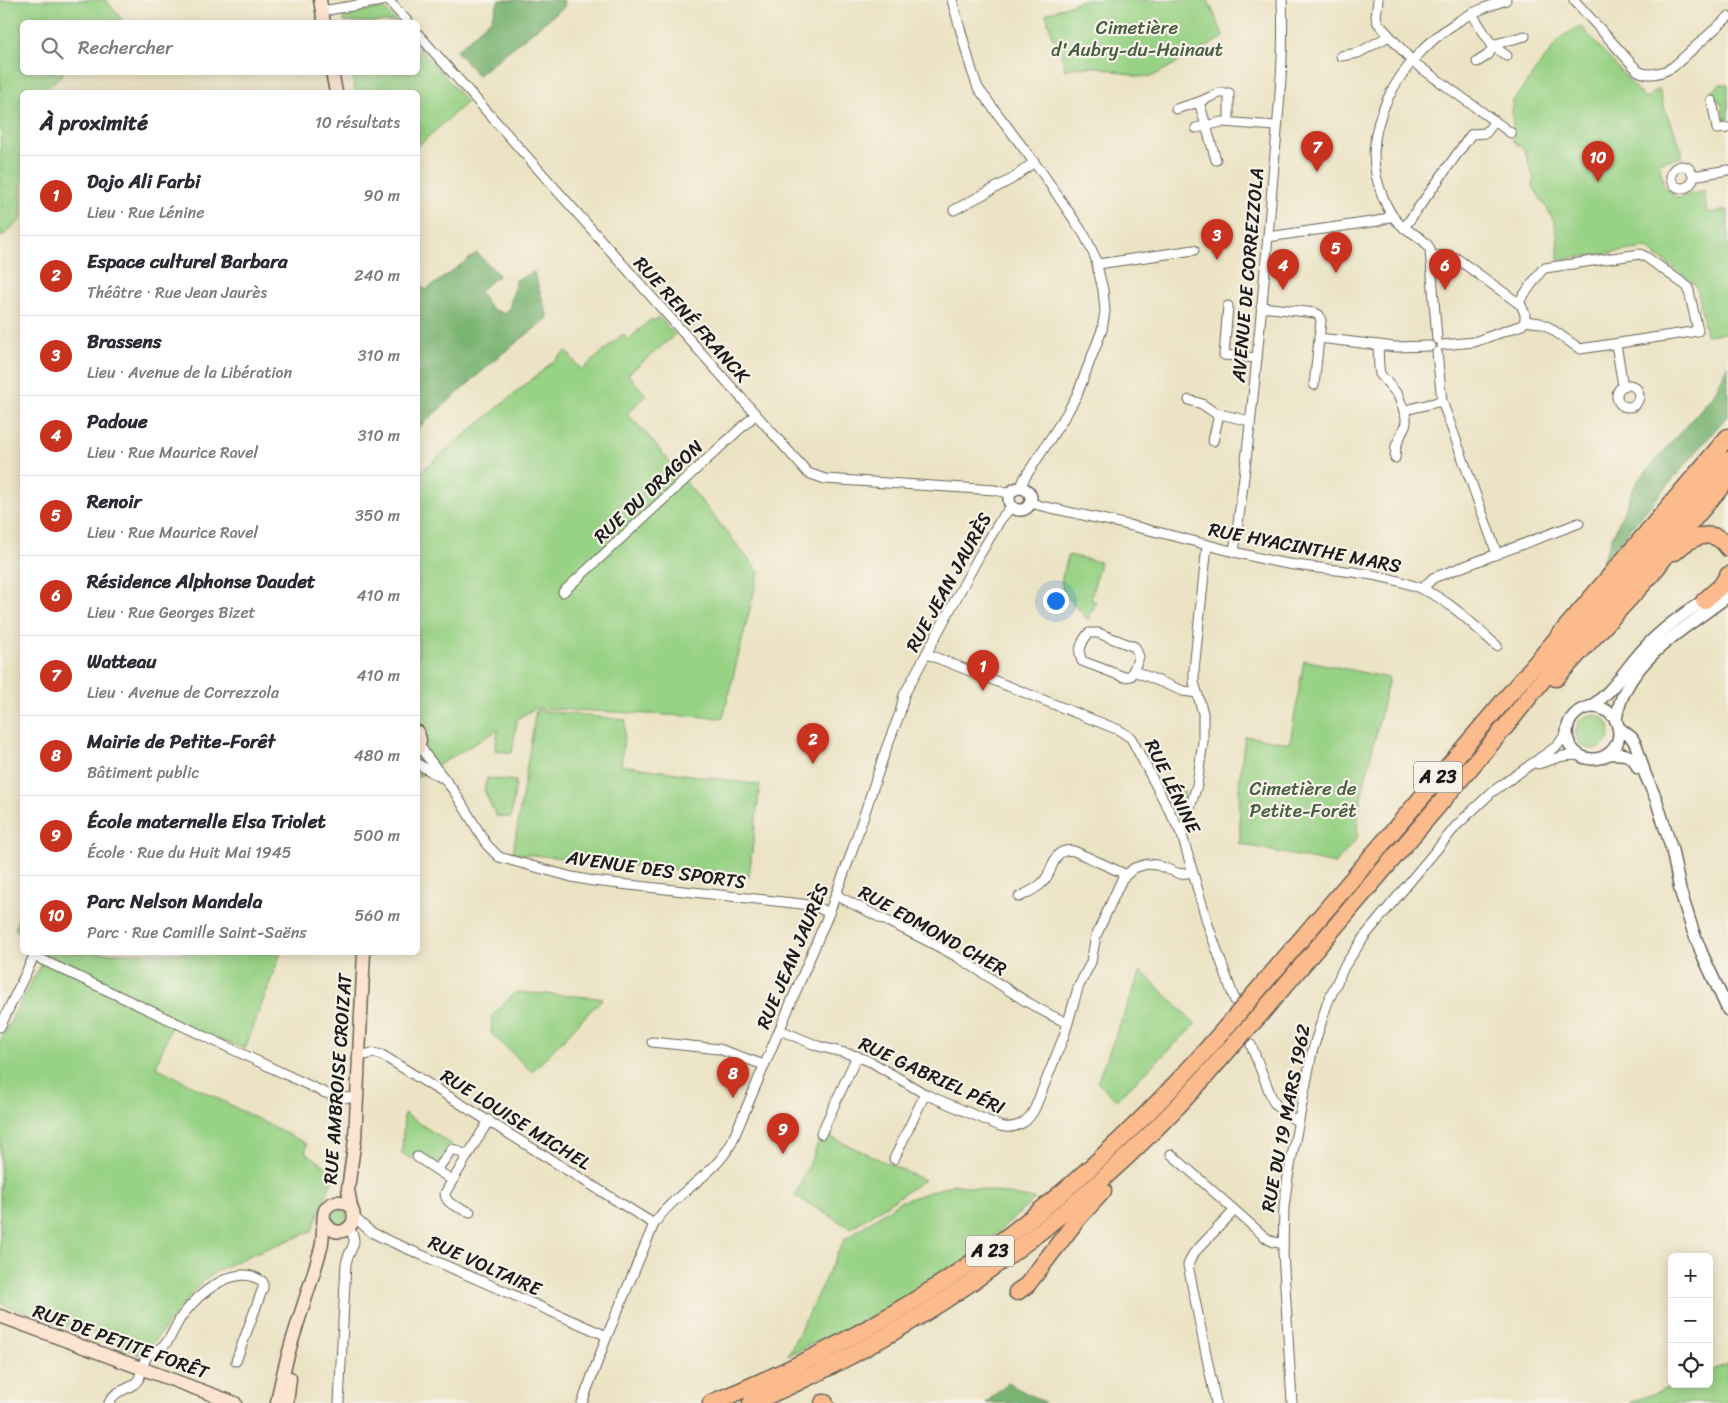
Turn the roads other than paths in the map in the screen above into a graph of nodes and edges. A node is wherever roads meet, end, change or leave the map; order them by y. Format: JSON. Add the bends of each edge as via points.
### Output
{"nodes":[{"id":1,"x":388,"y":0,"type":"edge"},
{"id":2,"x":952,"y":0,"type":"edge"},
{"id":3,"x":1282,"y":0,"type":"edge"},
{"id":4,"x":1378,"y":0,"type":"edge"},
{"id":5,"x":1506,"y":0,"type":"edge"},
{"id":6,"x":1574,"y":0,"type":"edge"},
{"id":7,"x":326,"y":11,"type":"edge"},
{"id":8,"x":1472,"y":14,"type":"junction"},
{"id":9,"x":1728,"y":17,"type":"edge"},
{"id":10,"x":406,"y":20,"type":"edge"},
{"id":11,"x":420,"y":36,"type":"edge"},
{"id":12,"x":1389,"y":36,"type":"junction"},
{"id":13,"x":1525,"y":36,"type":"dead end"},
{"id":14,"x":1493,"y":46,"type":"junction"},
{"id":15,"x":1341,"y":56,"type":"dead end"},
{"id":16,"x":1507,"y":56,"type":"dead end"},
{"id":17,"x":1413,"y":62,"type":"junction"},
{"id":18,"x":1478,"y":62,"type":"dead end"},
{"id":19,"x":333,"y":75,"type":"edge"},
{"id":20,"x":338,"y":75,"type":"edge"},
{"id":21,"x":337,"y":90,"type":"edge"},
{"id":22,"x":338,"y":90,"type":"edge"},
{"id":23,"x":1712,"y":101,"type":"dead end"},
{"id":24,"x":1199,"y":102,"type":"junction"},
{"id":25,"x":1176,"y":109,"type":"dead end"},
{"id":26,"x":1228,"y":122,"type":"junction"},
{"id":27,"x":1495,"y":122,"type":"junction"},
{"id":28,"x":1206,"y":125,"type":"junction"},
{"id":29,"x":1276,"y":126,"type":"junction"},
{"id":30,"x":1196,"y":128,"type":"dead end"},
{"id":31,"x":1728,"y":128,"type":"edge"},
{"id":32,"x":1512,"y":133,"type":"dead end"},
{"id":33,"x":1216,"y":160,"type":"dead end"},
{"id":34,"x":1034,"y":162,"type":"junction"},
{"id":35,"x":1728,"y":170,"type":"edge"},
{"id":36,"x":1693,"y":176,"type":"dead end"},
{"id":37,"x":954,"y":210,"type":"dead end"},
{"id":38,"x":1392,"y":216,"type":"junction"},
{"id":39,"x":1404,"y":228,"type":"junction"},
{"id":40,"x":1268,"y":237,"type":"junction"},
{"id":41,"x":1194,"y":250,"type":"dead end"},
{"id":42,"x":1431,"y":256,"type":"junction"},
{"id":43,"x":1098,"y":264,"type":"junction"},
{"id":44,"x":1518,"y":303,"type":"junction"},
{"id":45,"x":1228,"y":306,"type":"dead end"},
{"id":46,"x":1261,"y":308,"type":"junction"},
{"id":47,"x":1525,"y":321,"type":"junction"},
{"id":48,"x":1319,"y":338,"type":"junction"},
{"id":49,"x":1616,"y":344,"type":"junction"},
{"id":50,"x":1436,"y":345,"type":"junction"},
{"id":51,"x":1378,"y":346,"type":"junction"},
{"id":52,"x":1256,"y":358,"type":"junction"},
{"id":53,"x":1314,"y":385,"type":"dead end"},
{"id":54,"x":1623,"y":386,"type":"dead end"},
{"id":55,"x":1189,"y":400,"type":"dead end"},
{"id":56,"x":1442,"y":401,"type":"junction"},
{"id":57,"x":1405,"y":410,"type":"junction"},
{"id":58,"x":1219,"y":414,"type":"junction"},
{"id":59,"x":755,"y":415,"type":"junction"},
{"id":60,"x":1250,"y":421,"type":"junction"},
{"id":61,"x":1728,"y":436,"type":"edge"},
{"id":62,"x":1213,"y":440,"type":"dead end"},
{"id":63,"x":1395,"y":458,"type":"dead end"},
{"id":64,"x":1728,"y":460,"type":"edge"},
{"id":65,"x":1728,"y":479,"type":"edge"},
{"id":66,"x":1021,"y":488,"type":"junction"},
{"id":67,"x":1010,"y":494,"type":"junction"},
{"id":68,"x":1030,"y":503,"type":"junction"},
{"id":69,"x":1012,"y":507,"type":"junction"},
{"id":70,"x":1579,"y":523,"type":"dead end"},
{"id":71,"x":1207,"y":545,"type":"junction"},
{"id":72,"x":1728,"y":548,"type":"edge"},
{"id":73,"x":1234,"y":552,"type":"junction"},
{"id":74,"x":1497,"y":554,"type":"junction"},
{"id":75,"x":1652,"y":574,"type":"junction"},
{"id":76,"x":1728,"y":575,"type":"edge"},
{"id":77,"x":1728,"y":586,"type":"edge"},
{"id":78,"x":1422,"y":589,"type":"junction"},
{"id":79,"x":564,"y":592,"type":"dead end"},
{"id":80,"x":1728,"y":596,"type":"edge"},
{"id":81,"x":1704,"y":601,"type":"junction"},
{"id":82,"x":1498,"y":646,"type":"dead end"},
{"id":83,"x":926,"y":654,"type":"junction"},
{"id":84,"x":1134,"y":671,"type":"junction"},
{"id":85,"x":1197,"y":693,"type":"junction"},
{"id":86,"x":1590,"y":706,"type":"junction"},
{"id":87,"x":1617,"y":723,"type":"junction"},
{"id":88,"x":1506,"y":726,"type":"junction"},
{"id":89,"x":1566,"y":734,"type":"junction"},
{"id":90,"x":420,"y":745,"type":"edge"},
{"id":91,"x":1608,"y":754,"type":"junction"},
{"id":92,"x":1578,"y":755,"type":"junction"},
{"id":93,"x":420,"y":765,"type":"edge"},
{"id":94,"x":1528,"y":768,"type":"junction"},
{"id":95,"x":446,"y":781,"type":"junction"},
{"id":96,"x":1182,"y":835,"type":"junction"},
{"id":97,"x":1192,"y":872,"type":"junction"},
{"id":98,"x":1125,"y":874,"type":"junction"},
{"id":99,"x":1680,"y":890,"type":"junction"},
{"id":100,"x":836,"y":895,"type":"junction"},
{"id":101,"x":1019,"y":897,"type":"dead end"},
{"id":102,"x":829,"y":912,"type":"junction"},
{"id":103,"x":357,"y":955,"type":"edge"},
{"id":104,"x":364,"y":955,"type":"edge"},
{"id":105,"x":1235,"y":1002,"type":"dead end"},
{"id":106,"x":1728,"y":1010,"type":"edge"},
{"id":107,"x":1068,"y":1023,"type":"junction"},
{"id":108,"x":0,"y":1027,"type":"edge"},
{"id":109,"x":780,"y":1030,"type":"junction"},
{"id":110,"x":652,"y":1042,"type":"dead end"},
{"id":111,"x":1251,"y":1045,"type":"dead end"},
{"id":112,"x":359,"y":1056,"type":"junction"},
{"id":113,"x":857,"y":1056,"type":"junction"},
{"id":114,"x":764,"y":1065,"type":"junction"},
{"id":115,"x":925,"y":1094,"type":"junction"},
{"id":116,"x":351,"y":1098,"type":"junction"},
{"id":117,"x":489,"y":1120,"type":"junction"},
{"id":118,"x":1299,"y":1122,"type":"junction"},
{"id":119,"x":821,"y":1134,"type":"dead end"},
{"id":120,"x":1146,"y":1138,"type":"junction"},
{"id":121,"x":1171,"y":1154,"type":"dead end"},
{"id":122,"x":467,"y":1156,"type":"junction"},
{"id":123,"x":417,"y":1157,"type":"dead end"},
{"id":124,"x":894,"y":1159,"type":"dead end"},
{"id":125,"x":437,"y":1170,"type":"junction"},
{"id":126,"x":452,"y":1180,"type":"junction"},
{"id":127,"x":332,"y":1203,"type":"junction"},
{"id":128,"x":1234,"y":1211,"type":"junction"},
{"id":129,"x":470,"y":1212,"type":"dead end"},
{"id":130,"x":324,"y":1221,"type":"junction"},
{"id":131,"x":349,"y":1221,"type":"junction"},
{"id":132,"x":654,"y":1224,"type":"junction"},
{"id":133,"x":1283,"y":1243,"type":"junction"},
{"id":134,"x":1017,"y":1292,"type":"dead end"},
{"id":135,"x":0,"y":1316,"type":"edge"},
{"id":136,"x":607,"y":1336,"type":"junction"},
{"id":137,"x":236,"y":1361,"type":"dead end"},
{"id":138,"x":142,"y":1369,"type":"junction"},
{"id":139,"x":109,"y":1403,"type":"edge"},
{"id":140,"x":232,"y":1403,"type":"edge"},
{"id":141,"x":277,"y":1403,"type":"edge"},
{"id":142,"x":286,"y":1403,"type":"edge"},
{"id":143,"x":339,"y":1403,"type":"edge"},
{"id":144,"x":582,"y":1403,"type":"edge"},
{"id":145,"x":711,"y":1403,"type":"edge"},
{"id":146,"x":751,"y":1403,"type":"edge"},
{"id":147,"x":1216,"y":1403,"type":"edge"},
{"id":148,"x":1292,"y":1403,"type":"edge"}],
"edges":[{"from":1,"to":7,"type":"street"},
{"from":1,"to":10,"type":"street"},
{"from":2,"to":34,"type":"street","via":[[975,82]]},
{"from":3,"to":29,"type":"street","name":"AVENUE DE CORREZZOLA","via":[[1284,38]]},
{"from":4,"to":12,"type":"street","via":[[1377,21]]},
{"from":5,"to":8,"type":"street"},
{"from":6,"to":9,"type":"street","via":[[1638,70],[1646,74],[1673,67]]},
{"from":8,"to":14,"type":"street"},
{"from":8,"to":17,"type":"street","via":[[1440,35]]},
{"from":11,"to":59,"type":"street","name":"RUE RENÉ FRANCK"},
{"from":12,"to":15,"type":"street","via":[[1358,53]]},
{"from":12,"to":17,"type":"street"},
{"from":13,"to":14,"type":"street"},
{"from":14,"to":16,"type":"street"},
{"from":14,"to":18,"type":"street","via":[[1488,55]]},
{"from":17,"to":27,"type":"street"},
{"from":17,"to":38,"type":"street","via":[[1389,96],[1374,138],[1377,179]]},
{"from":19,"to":21,"type":"main road"},
{"from":20,"to":22,"type":"main road"},
{"from":23,"to":31,"type":"street","via":[[1716,129]]},
{"from":24,"to":25,"type":"street"},
{"from":24,"to":26,"type":"street","via":[[1219,93],[1229,93]]},
{"from":24,"to":28,"type":"street"},
{"from":26,"to":28,"type":"street"},
{"from":26,"to":29,"type":"street"},
{"from":27,"to":32,"type":"street"},
{"from":27,"to":39,"type":"street","via":[[1486,132],[1470,136]]},
{"from":28,"to":30,"type":"street"},
{"from":28,"to":33,"type":"street"},
{"from":29,"to":40,"type":"street","name":"AVENUE DE CORREZZOLA"},
{"from":34,"to":37,"type":"street","via":[[1016,177]]},
{"from":34,"to":43,"type":"street","via":[[1088,242]]},
{"from":35,"to":36,"type":"street"},
{"from":38,"to":39,"type":"street"},
{"from":38,"to":40,"type":"street","via":[[1378,221]]},
{"from":39,"to":42,"type":"street","via":[[1426,244]]},
{"from":40,"to":46,"type":"street","name":"AVENUE DE CORREZZOLA"},
{"from":41,"to":43,"type":"street"},
{"from":42,"to":44,"type":"street","via":[[1454,256]]},
{"from":42,"to":50,"type":"street"},
{"from":43,"to":66,"type":"street","via":[[1105,310],[1100,337],[1074,401]]},
{"from":44,"to":47,"type":"street","via":[[1524,310]]},
{"from":44,"to":49,"type":"street","via":[[1545,268],[1640,254],[1646,256],[1688,288],[1698,331]]},
{"from":45,"to":52,"type":"street","via":[[1224,355]]},
{"from":46,"to":48,"type":"street","via":[[1316,313],[1321,319]]},
{"from":46,"to":52,"type":"street","name":"AVENUE DE CORREZZOLA"},
{"from":47,"to":49,"type":"street","via":[[1547,326],[1580,349]]},
{"from":47,"to":50,"type":"street","via":[[1476,342]]},
{"from":48,"to":51,"type":"street"},
{"from":48,"to":53,"type":"street"},
{"from":49,"to":54,"type":"street"},
{"from":50,"to":51,"type":"street"},
{"from":50,"to":56,"type":"street"},
{"from":51,"to":57,"type":"street","via":[[1380,374],[1396,392]]},
{"from":52,"to":60,"type":"street","name":"AVENUE DE CORREZZOLA"},
{"from":55,"to":58,"type":"street"},
{"from":56,"to":57,"type":"street"},
{"from":56,"to":74,"type":"street"},
{"from":57,"to":63,"type":"street","via":[[1406,423],[1396,446]]},
{"from":58,"to":60,"type":"street"},
{"from":58,"to":62,"type":"street"},
{"from":59,"to":67,"type":"street","name":"RUE RENÉ FRANCK","via":[[804,470],[816,477],[995,490]]},
{"from":59,"to":79,"type":"street","name":"RUE DU DRAGON"},
{"from":60,"to":73,"type":"street","name":"AVENUE DE CORREZZOLA"},
{"from":61,"to":145,"type":"highway","number":"A 23","bridge":true,"via":[[1222,1032],[1157,1104],[1098,1162],[1040,1213],[978,1260],[909,1305],[788,1370]]},
{"from":64,"to":88,"type":"highway","number":"A 23"},
{"from":65,"to":75,"type":"highway"},
{"from":66,"to":67,"type":"street"},
{"from":66,"to":68,"type":"street","via":[[1029,493]]},
{"from":67,"to":69,"type":"street","via":[[1008,501]]},
{"from":68,"to":69,"type":"street","via":[[1022,510]]},
{"from":68,"to":71,"type":"street","name":"RUE HYACINTHE MARS"},
{"from":69,"to":83,"type":"street","name":"RUE JEAN JAURÈS","via":[[995,528]]},
{"from":70,"to":74,"type":"street"},
{"from":71,"to":73,"type":"street","name":"RUE HYACINTHE MARS"},
{"from":71,"to":85,"type":"street","via":[[1194,670]]},
{"from":72,"to":75,"type":"highway","via":[[1717,537],[1694,538],[1677,549]]},
{"from":73,"to":78,"type":"street","name":"RUE HYACINTHE MARS","via":[[1387,578]]},
{"from":74,"to":78,"type":"street","via":[[1433,578]]},
{"from":75,"to":88,"type":"highway","via":[[1540,696]]},
{"from":76,"to":81,"type":"highway"},
{"from":77,"to":81,"type":"street"},
{"from":78,"to":82,"type":"street","name":"RUE HYACINTHE MARS","via":[[1449,605]]},
{"from":80,"to":87,"type":"street","via":[[1654,652],[1623,696]]},
{"from":81,"to":86,"type":"street","via":[[1654,638],[1601,699]]},
{"from":83,"to":96,"type":"street","name":"RUE LÉNINE","via":[[1126,734],[1134,742]]},
{"from":83,"to":100,"type":"street","name":"RUE JEAN JAURÈS","via":[[904,694]]},
{"from":84,"to":84,"type":"street","via":[[1132,676],[1124,677],[1083,662],[1079,652],[1085,637],[1095,633],[1135,647],[1139,657]]},
{"from":84,"to":85,"type":"street","via":[[1182,691]]},
{"from":85,"to":96,"type":"street","via":[[1203,719],[1202,755],[1196,792]]},
{"from":86,"to":87,"type":"street","via":[[1605,710]]},
{"from":86,"to":89,"type":"street","via":[[1573,715]]},
{"from":87,"to":91,"type":"street","via":[[1618,741]]},
{"from":87,"to":99,"type":"street","via":[[1633,740],[1655,796],[1672,850]]},
{"from":88,"to":120,"type":"highway","number":"A 23","bridge":true,"via":[[1231,1048]]},
{"from":89,"to":92,"type":"street"},
{"from":89,"to":94,"type":"street","name":"RUE DU 19 MARS 1962","via":[[1558,746]]},
{"from":90,"to":95,"type":"street","name":"AVENUE DES SPORTS"},
{"from":91,"to":92,"type":"street","via":[[1594,759]]},
{"from":91,"to":99,"type":"street","via":[[1626,754],[1637,763]]},
{"from":92,"to":94,"type":"street","name":"RUE DU 19 MARS 1962"},
{"from":93,"to":95,"type":"street"},
{"from":94,"to":118,"type":"street","name":"RUE DU 19 MARS 1962","via":[[1486,797],[1457,825],[1376,921],[1350,958],[1320,1022]]},
{"from":95,"to":102,"type":"street","name":"AVENUE DES SPORTS","via":[[487,845],[506,860],[593,881],[802,904]]},
{"from":96,"to":97,"type":"street","name":"RUE LÉNINE"},
{"from":97,"to":98,"type":"street","via":[[1180,874],[1147,864]]},
{"from":97,"to":105,"type":"street","name":"RUE LÉNINE"},
{"from":98,"to":101,"type":"street","via":[[1074,851],[1066,851],[1058,855],[1043,882]]},
{"from":98,"to":107,"type":"street","name":"RUE GABRIEL PÉRI","via":[[1096,936],[1092,958],[1078,988]]},
{"from":99,"to":106,"type":"street","via":[[1700,948]]},
{"from":100,"to":102,"type":"street","name":"RUE JEAN JAURÈS"},
{"from":100,"to":107,"type":"street","name":"RUE EDMOND CHER","via":[[956,957],[1029,1004]]},
{"from":102,"to":109,"type":"street","name":"RUE JEAN JAURÈS"},
{"from":103,"to":116,"type":"main road","name":"RUE AMBROISE CROIZAT"},
{"from":104,"to":112,"type":"main road","name":"RUE AMBROISE CROIZAT"},
{"from":107,"to":115,"type":"street","name":"RUE GABRIEL PÉRI","via":[[1035,1108],[1029,1119],[1020,1125],[1000,1126]]},
{"from":108,"to":116,"type":"street","via":[[34,956],[323,1092]]},
{"from":109,"to":113,"type":"street","name":"RUE GABRIEL PÉRI","via":[[818,1046]]},
{"from":109,"to":114,"type":"street","name":"RUE JEAN JAURÈS"},
{"from":110,"to":114,"type":"street","via":[[719,1049]]},
{"from":111,"to":118,"type":"street","via":[[1273,1101],[1280,1110]]},
{"from":112,"to":117,"type":"street","name":"RUE LOUISE MICHEL","via":[[382,1055]]},
{"from":112,"to":131,"type":"main road","name":"RUE AMBROISE CROIZAT","via":[[355,1139],[348,1189]]},
{"from":113,"to":115,"type":"street","name":"RUE GABRIEL PÉRI"},
{"from":113,"to":119,"type":"street"},
{"from":114,"to":132,"type":"street","name":"RUE JEAN JAURÈS","via":[[726,1153]]},
{"from":115,"to":124,"type":"street"},
{"from":116,"to":127,"type":"main road","name":"RUE AMBROISE CROIZAT","via":[[345,1170]]},
{"from":117,"to":122,"type":"street"},
{"from":117,"to":132,"type":"street","name":"RUE LOUISE MICHEL"},
{"from":118,"to":133,"type":"street","name":"RUE DU 19 MARS 1962","via":[[1286,1192]]},
{"from":120,"to":134,"type":"highway","via":[[1027,1285]]},
{"from":120,"to":146,"type":"highway","number":"A 23","via":[[1058,1218],[959,1291],[869,1346]]},
{"from":121,"to":128,"type":"street"},
{"from":122,"to":125,"type":"street","via":[[452,1149]]},
{"from":122,"to":126,"type":"street"},
{"from":123,"to":125,"type":"street"},
{"from":125,"to":126,"type":"street"},
{"from":126,"to":129,"type":"street","via":[[446,1190],[446,1198]]},
{"from":127,"to":130,"type":"main road","via":[[325,1211]]},
{"from":127,"to":131,"type":"main road","via":[[342,1202]]},
{"from":128,"to":133,"type":"street","via":[[1269,1241]]},
{"from":128,"to":147,"type":"street","via":[[1193,1254],[1188,1265]]},
{"from":130,"to":131,"type":"main road","via":[[333,1231]]},
{"from":130,"to":141,"type":"main road","via":[[322,1245]]},
{"from":131,"to":136,"type":"street","name":"RUE VOLTAIRE"},
{"from":131,"to":142,"type":"main road","via":[[326,1256],[302,1331]]},
{"from":131,"to":143,"type":"street","via":[[355,1243],[346,1263]]},
{"from":132,"to":136,"type":"street","name":"RUE JEAN JAURÈS"},
{"from":133,"to":148,"type":"street","name":"RUE DU 19 MARS 1962"},
{"from":135,"to":138,"type":"main road","name":"RUE DE PETITE FORÊT"},
{"from":136,"to":144,"type":"street","name":"RUE JEAN JAURÈS"},
{"from":137,"to":138,"type":"street","via":[[263,1288],[263,1282],[246,1275],[222,1282],[196,1299],[179,1320],[167,1343],[147,1357]]},
{"from":138,"to":139,"type":"street","via":[[137,1382],[114,1394]]},
{"from":138,"to":140,"type":"main road","name":"RUE DE PETITE FORÊT"}]}
